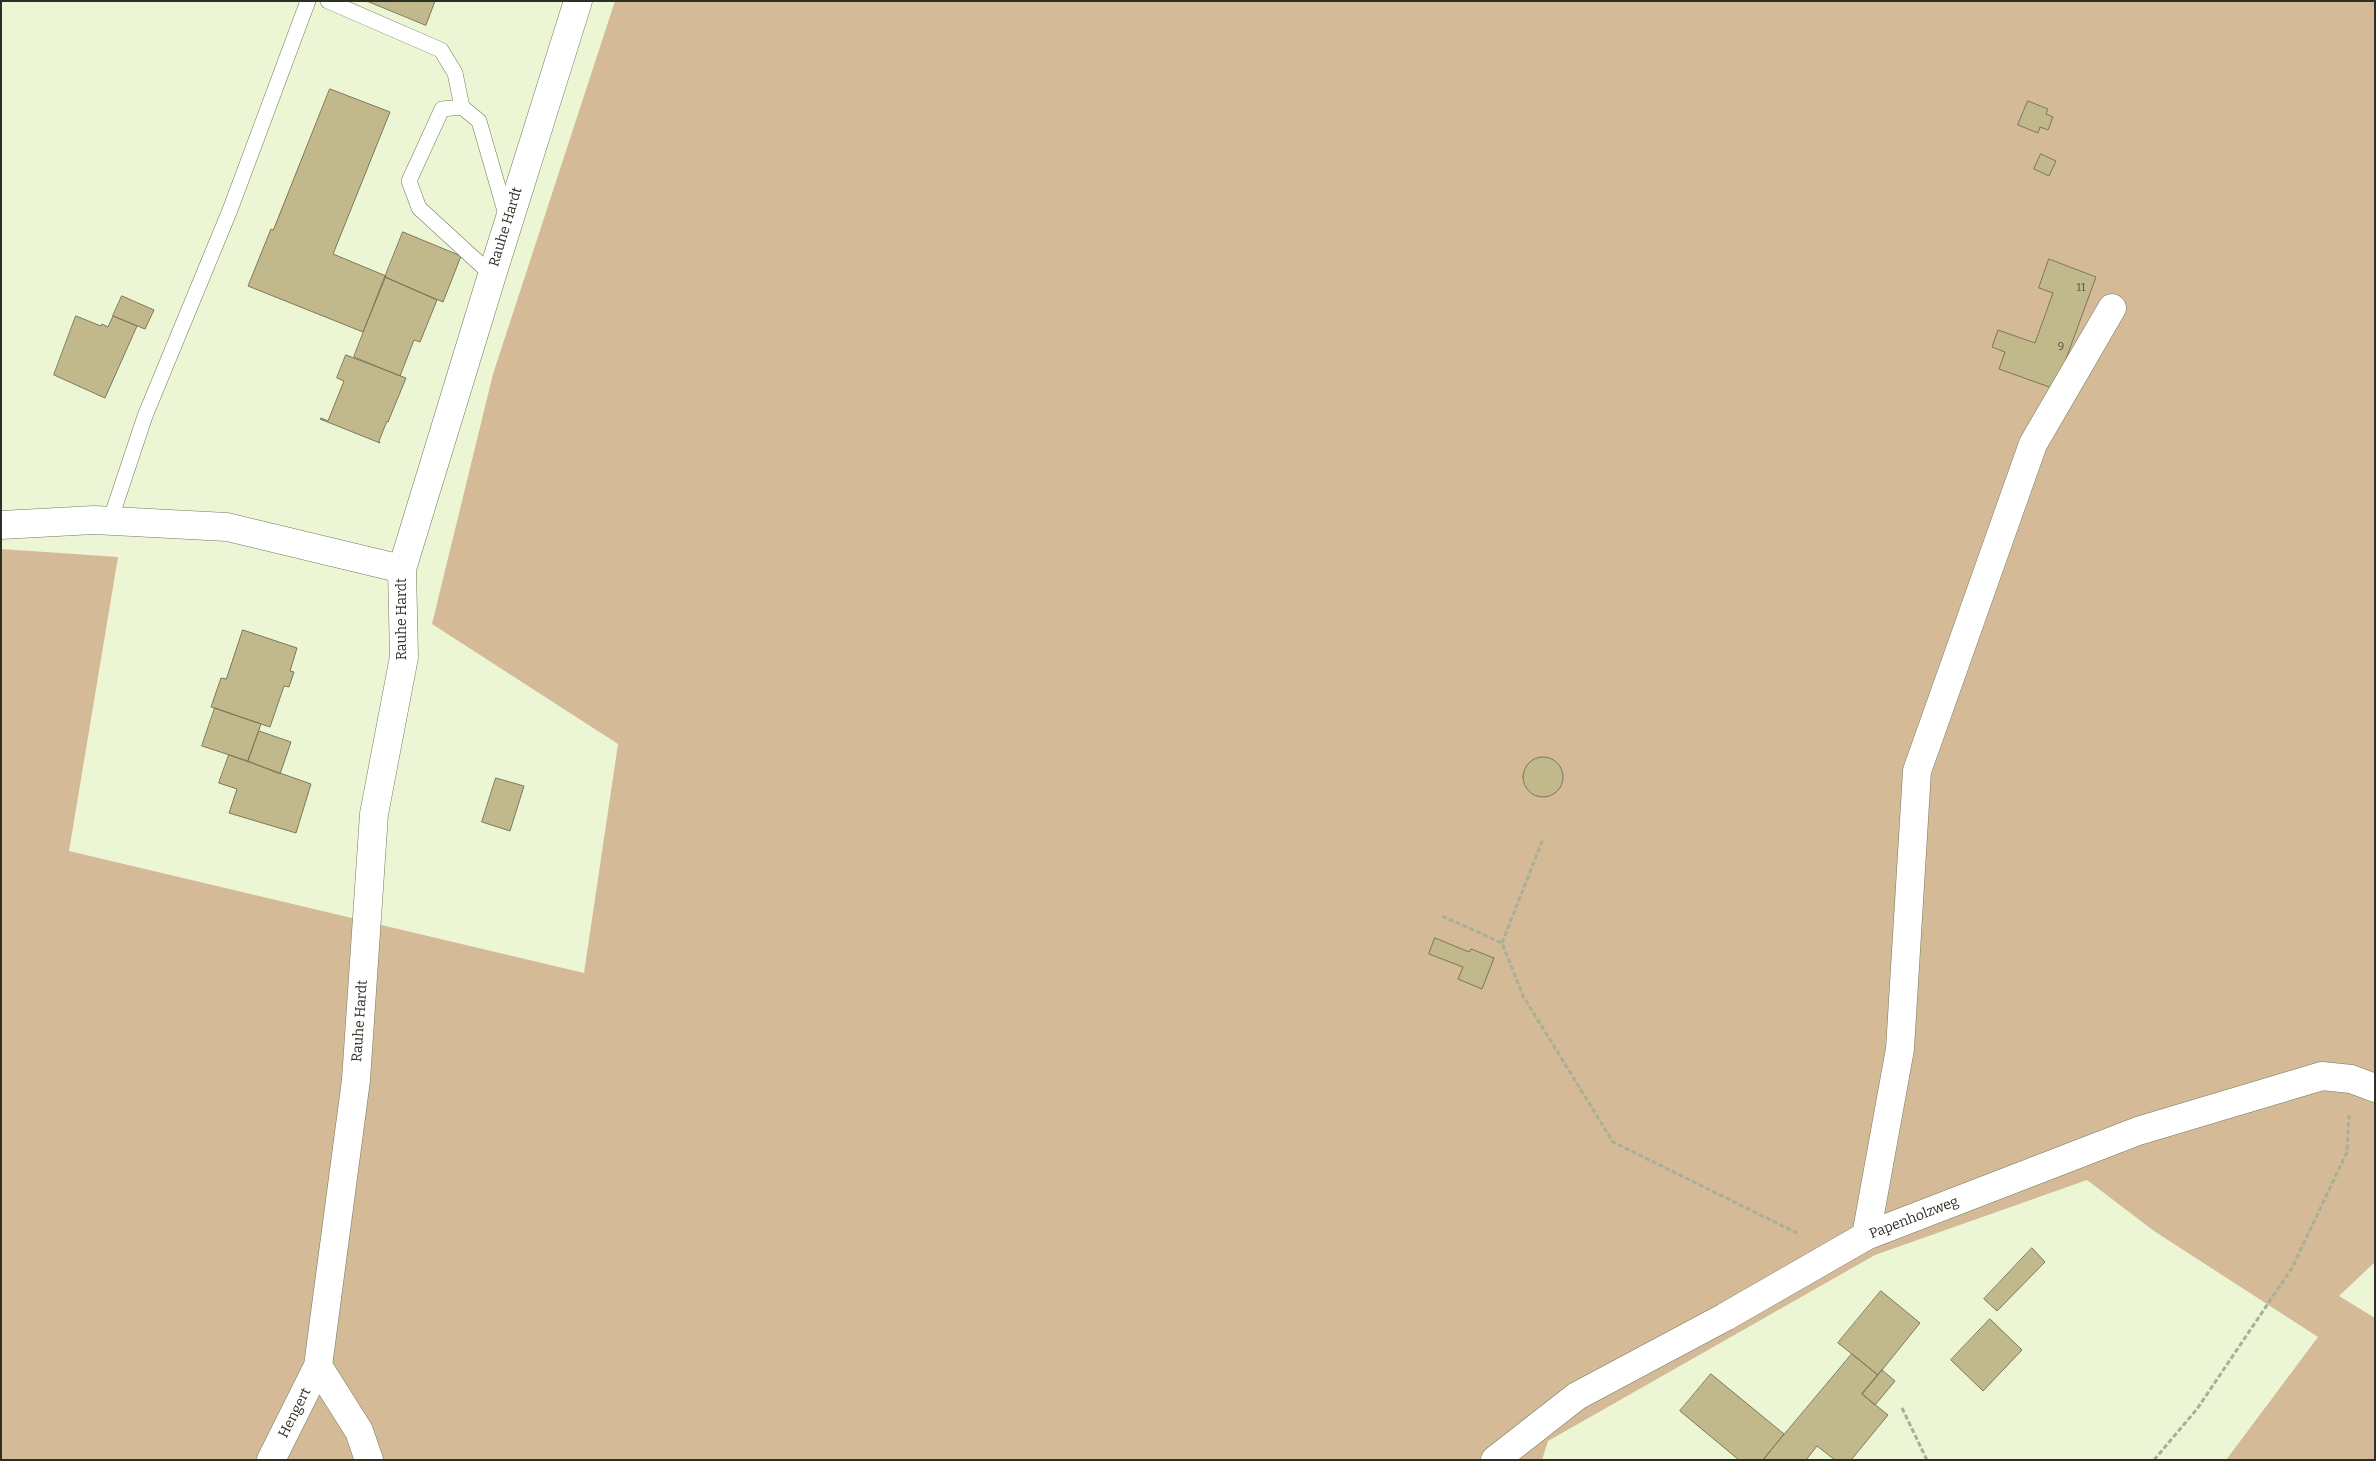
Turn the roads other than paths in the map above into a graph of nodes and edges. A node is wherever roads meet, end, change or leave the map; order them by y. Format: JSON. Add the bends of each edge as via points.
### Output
{"nodes":[{"id":1,"x":308,"y":1,"type":"edge"},
{"id":2,"x":328,"y":1,"type":"edge"},
{"id":3,"x":578,"y":1,"type":"edge"},
{"id":4,"x":462,"y":106,"type":"junction"},
{"id":5,"x":508,"y":222,"type":"junction"},
{"id":6,"x":492,"y":275,"type":"junction"},
{"id":7,"x":2112,"y":308,"type":"dead end"},
{"id":8,"x":110,"y":521,"type":"junction"},
{"id":9,"x":1,"y":525,"type":"edge"},
{"id":10,"x":402,"y":569,"type":"junction"},
{"id":11,"x":2363,"y":1084,"type":"edge"},
{"id":12,"x":1866,"y":1236,"type":"junction"},
{"id":13,"x":318,"y":1366,"type":"junction"},
{"id":14,"x":271,"y":1460,"type":"edge"},
{"id":15,"x":369,"y":1460,"type":"edge"},
{"id":16,"x":1495,"y":1460,"type":"edge"}],
"edges":[{"from":1,"to":8,"type":"lane","via":[[230,210],[145,416]]},
{"from":2,"to":4,"type":"lane","via":[[441,50],[455,73]]},
{"from":3,"to":5,"type":"street","name":"Rauhe Hardt"},
{"from":4,"to":5,"type":"lane","via":[[478,121]]},
{"from":4,"to":6,"type":"lane","via":[[442,110],[408,181],[419,208]]},
{"from":5,"to":6,"type":"street","name":"Rauhe Hardt"},
{"from":6,"to":10,"type":"street","name":"Rauhe Hardt"},
{"from":7,"to":12,"type":"street","via":[[2033,444],[1917,772],[1900,1049]]},
{"from":8,"to":9,"type":"street","name":"Rauhe Hardt"},
{"from":8,"to":10,"type":"street","name":"Rauhe Hardt","via":[[227,527]]},
{"from":10,"to":13,"type":"street","name":"Rauhe Hardt","via":[[404,657],[374,814],[356,1080]]},
{"from":11,"to":12,"type":"street","name":"Papenholzweg","via":[[2322,1076],[2138,1132]]},
{"from":12,"to":16,"type":"street","name":"Papenholzweg","via":[[1725,1317],[1576,1396]]},
{"from":13,"to":14,"type":"street","name":"Hengert"},
{"from":13,"to":15,"type":"street","via":[[359,1431]]}]}
